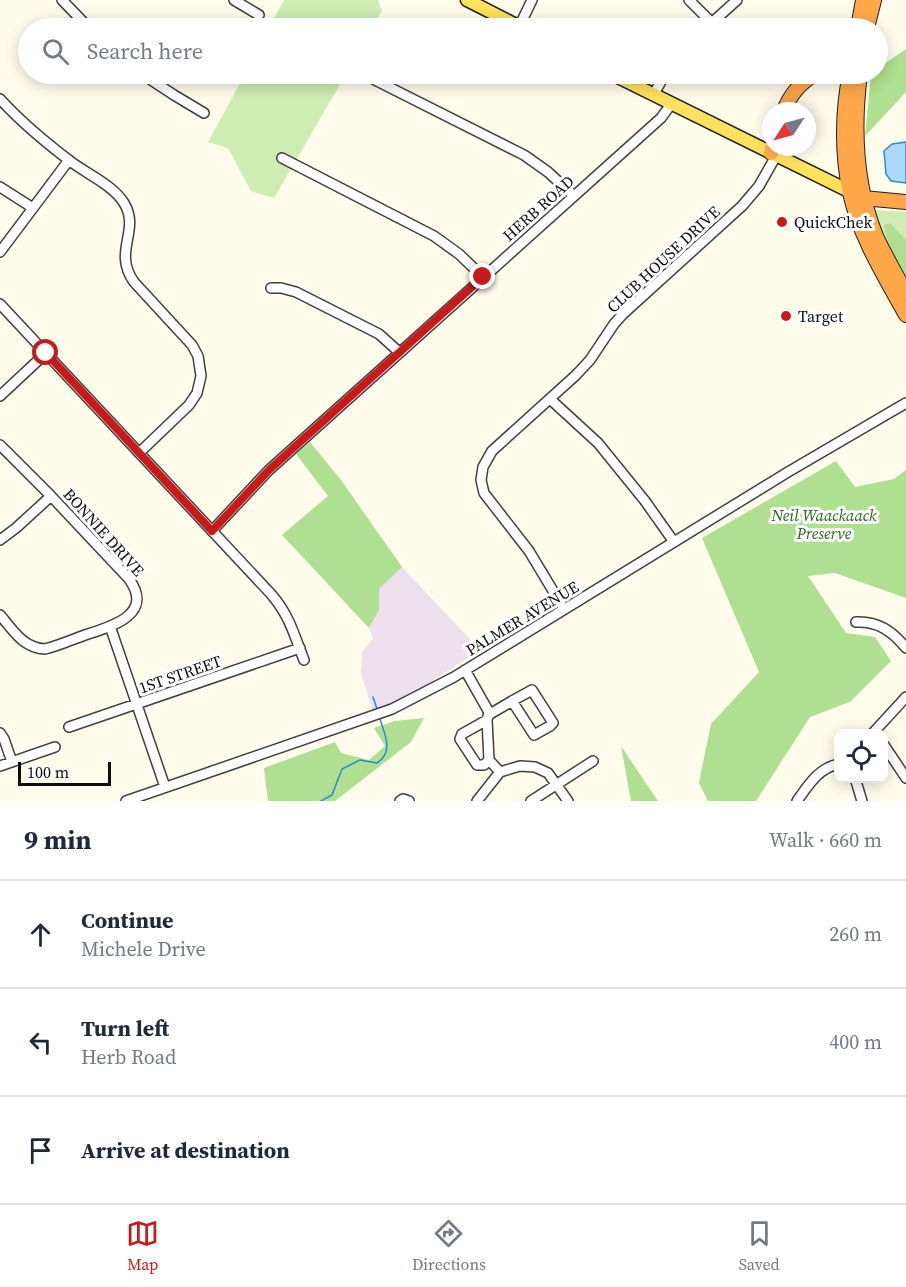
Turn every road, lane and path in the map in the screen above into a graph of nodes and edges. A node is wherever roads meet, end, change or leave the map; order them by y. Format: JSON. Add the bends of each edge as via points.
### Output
{"nodes":[{"id":1,"x":62,"y":0,"type":"edge"},
{"id":2,"x":234,"y":0,"type":"edge"},
{"id":3,"x":466,"y":0,"type":"edge"},
{"id":4,"x":532,"y":0,"type":"edge"},
{"id":5,"x":689,"y":0,"type":"edge"},
{"id":6,"x":737,"y":0,"type":"edge"},
{"id":7,"x":863,"y":0,"type":"edge"},
{"id":8,"x":874,"y":0,"type":"edge"},
{"id":9,"x":259,"y":15,"type":"dead end"},
{"id":10,"x":79,"y":18,"type":"edge"},
{"id":11,"x":501,"y":18,"type":"edge"},
{"id":12,"x":525,"y":18,"type":"edge"},
{"id":13,"x":703,"y":18,"type":"edge"},
{"id":14,"x":718,"y":18,"type":"edge"},
{"id":15,"x":860,"y":18,"type":"edge"},
{"id":16,"x":870,"y":18,"type":"edge"},
{"id":17,"x":157,"y":84,"type":"edge"},
{"id":18,"x":383,"y":84,"type":"edge"},
{"id":19,"x":633,"y":84,"type":"edge"},
{"id":20,"x":660,"y":84,"type":"edge"},
{"id":21,"x":801,"y":84,"type":"edge"},
{"id":22,"x":849,"y":84,"type":"edge"},
{"id":23,"x":859,"y":84,"type":"edge"},
{"id":24,"x":654,"y":94,"type":"junction"},
{"id":25,"x":0,"y":99,"type":"edge"},
{"id":26,"x":788,"y":102,"type":"edge"},
{"id":27,"x":672,"y":103,"type":"junction"},
{"id":28,"x":204,"y":112,"type":"dead end"},
{"id":29,"x":762,"y":147,"type":"edge"},
{"id":30,"x":771,"y":156,"type":"edge"},
{"id":31,"x":781,"y":156,"type":"edge"},
{"id":32,"x":282,"y":158,"type":"dead end"},
{"id":33,"x":69,"y":160,"type":"junction"},
{"id":34,"x":0,"y":187,"type":"edge"},
{"id":35,"x":574,"y":196,"type":"junction"},
{"id":36,"x":857,"y":196,"type":"junction"},
{"id":37,"x":906,"y":202,"type":"edge"},
{"id":38,"x":33,"y":208,"type":"junction"},
{"id":39,"x":0,"y":252,"type":"edge"},
{"id":40,"x":483,"y":277,"type":"junction"},
{"id":41,"x":270,"y":288,"type":"dead end"},
{"id":42,"x":906,"y":293,"type":"edge"},
{"id":43,"x":0,"y":304,"type":"edge"},
{"id":44,"x":906,"y":315,"type":"edge"},
{"id":45,"x":399,"y":352,"type":"junction"},
{"id":46,"x":46,"y":353,"type":"junction"},
{"id":47,"x":0,"y":396,"type":"edge"},
{"id":48,"x":550,"y":399,"type":"junction"},
{"id":49,"x":906,"y":402,"type":"edge"},
{"id":50,"x":0,"y":445,"type":"edge"},
{"id":51,"x":139,"y":453,"type":"junction"},
{"id":52,"x":51,"y":496,"type":"junction"},
{"id":53,"x":212,"y":531,"type":"junction"},
{"id":54,"x":0,"y":540,"type":"edge"},
{"id":55,"x":674,"y":542,"type":"junction"},
{"id":56,"x":564,"y":609,"type":"junction"},
{"id":57,"x":0,"y":615,"type":"edge"},
{"id":58,"x":856,"y":622,"type":"dead end"},
{"id":59,"x":110,"y":626,"type":"junction"},
{"id":60,"x":300,"y":648,"type":"junction"},
{"id":61,"x":906,"y":648,"type":"edge"},
{"id":62,"x":304,"y":660,"type":"dead end"},
{"id":63,"x":465,"y":670,"type":"junction"},
{"id":64,"x":906,"y":697,"type":"edge"},
{"id":65,"x":512,"y":700,"type":"junction"},
{"id":66,"x":137,"y":705,"type":"junction"},
{"id":67,"x":489,"y":717,"type":"junction"},
{"id":68,"x":69,"y":727,"type":"dead end"},
{"id":69,"x":878,"y":729,"type":"edge"},
{"id":70,"x":0,"y":733,"type":"edge"},
{"id":71,"x":55,"y":747,"type":"dead end"},
{"id":72,"x":888,"y":751,"type":"edge"},
{"id":73,"x":489,"y":760,"type":"junction"},
{"id":74,"x":593,"y":761,"type":"dead end"},
{"id":75,"x":12,"y":762,"type":"junction"},
{"id":76,"x":834,"y":765,"type":"edge"},
{"id":77,"x":0,"y":766,"type":"edge"},
{"id":78,"x":500,"y":772,"type":"junction"},
{"id":79,"x":905,"y":776,"type":"edge"},
{"id":80,"x":857,"y":783,"type":"edge"},
{"id":81,"x":557,"y":785,"type":"junction"},
{"id":82,"x":165,"y":787,"type":"junction"},
{"id":83,"x":126,"y":801,"type":"edge"},
{"id":84,"x":400,"y":801,"type":"edge"},
{"id":85,"x":409,"y":801,"type":"edge"},
{"id":86,"x":477,"y":801,"type":"edge"},
{"id":87,"x":531,"y":801,"type":"edge"},
{"id":88,"x":568,"y":801,"type":"edge"},
{"id":89,"x":797,"y":801,"type":"edge"},
{"id":90,"x":862,"y":801,"type":"edge"}],
"edges":[{"from":1,"to":10,"type":"street"},
{"from":2,"to":9,"type":"street"},
{"from":3,"to":11,"type":"main road"},
{"from":4,"to":12,"type":"street"},
{"from":5,"to":13,"type":"street"},
{"from":6,"to":14,"type":"street"},
{"from":7,"to":15,"type":"highway"},
{"from":8,"to":16,"type":"highway"},
{"from":17,"to":28,"type":"street"},
{"from":18,"to":35,"type":"street","via":[[524,155]]},
{"from":19,"to":24,"type":"main road"},
{"from":20,"to":24,"type":"street"},
{"from":21,"to":26,"type":"highway"},
{"from":22,"to":36,"type":"highway","via":[[846,159]]},
{"from":23,"to":36,"type":"highway","via":[[855,129]]},
{"from":24,"to":27,"type":"main road"},
{"from":25,"to":33,"type":"street"},
{"from":27,"to":29,"type":"main road"},
{"from":27,"to":35,"type":"street","name":"HERB ROAD","via":[[661,118]]},
{"from":30,"to":48,"type":"street","name":"CLUB HOUSE DRIVE","via":[[759,186],[742,206],[623,314],[590,360]]},
{"from":31,"to":36,"type":"main road"},
{"from":32,"to":40,"type":"street","via":[[434,236]]},
{"from":33,"to":38,"type":"street"},
{"from":33,"to":51,"type":"street","via":[[125,204],[130,225],[124,253],[128,272],[192,345],[200,365],[201,376],[193,400]]},
{"from":34,"to":38,"type":"street"},
{"from":35,"to":40,"type":"street","name":"HERB ROAD"},
{"from":36,"to":37,"type":"highway"},
{"from":36,"to":42,"type":"highway"},
{"from":36,"to":44,"type":"highway","via":[[868,242]]},
{"from":38,"to":39,"type":"street"},
{"from":40,"to":45,"type":"street","name":"HERB ROAD"},
{"from":41,"to":45,"type":"street","via":[[296,292],[379,334]]},
{"from":43,"to":46,"type":"street"},
{"from":45,"to":53,"type":"street","name":"HERB ROAD","via":[[269,470]]},
{"from":46,"to":47,"type":"street"},
{"from":46,"to":51,"type":"street"},
{"from":48,"to":55,"type":"street","via":[[598,443]]},
{"from":48,"to":56,"type":"street","name":"CLUB HOUSE DRIVE","via":[[492,451],[483,466],[482,480],[484,493],[529,551]]},
{"from":49,"to":55,"type":"street","name":"PALMER AVENUE"},
{"from":50,"to":52,"type":"street","name":"BONNIE DRIVE"},
{"from":51,"to":53,"type":"street"},
{"from":52,"to":54,"type":"street"},
{"from":52,"to":59,"type":"street","name":"BONNIE DRIVE","via":[[135,589],[136,603],[130,615]]},
{"from":53,"to":60,"type":"street","via":[[279,604],[293,626]]},
{"from":55,"to":56,"type":"street","name":"PALMER AVENUE"},
{"from":56,"to":63,"type":"street","name":"PALMER AVENUE"},
{"from":57,"to":59,"type":"street","name":"BONNIE DRIVE","via":[[21,640],[37,648],[49,648]]},
{"from":58,"to":61,"type":"street","via":[[868,622],[894,634]]},
{"from":59,"to":66,"type":"street"},
{"from":60,"to":62,"type":"street"},
{"from":60,"to":66,"type":"street","name":"1ST STREET"},
{"from":63,"to":67,"type":"street"},
{"from":63,"to":82,"type":"street","name":"PALMER AVENUE","via":[[394,709]]},
{"from":64,"to":69,"type":"street"},
{"from":65,"to":65,"type":"street","via":[[532,690],[553,723],[534,735]]},
{"from":65,"to":67,"type":"street"},
{"from":66,"to":68,"type":"street","name":"1ST STREET"},
{"from":66,"to":82,"type":"street"},
{"from":67,"to":73,"type":"street"},
{"from":67,"to":73,"type":"street","via":[[460,739],[479,767]]},
{"from":70,"to":75,"type":"street"},
{"from":71,"to":75,"type":"street"},
{"from":72,"to":79,"type":"street"},
{"from":73,"to":78,"type":"street"},
{"from":74,"to":81,"type":"street"},
{"from":75,"to":77,"type":"street"},
{"from":76,"to":89,"type":"street","via":[[817,773]]},
{"from":78,"to":81,"type":"street","via":[[512,766],[535,767],[548,773]]},
{"from":78,"to":86,"type":"street"},
{"from":80,"to":90,"type":"street"},
{"from":81,"to":87,"type":"street"},
{"from":81,"to":88,"type":"street"},
{"from":82,"to":83,"type":"street","name":"PALMER AVENUE"},
{"from":84,"to":85,"type":"street"}]}
